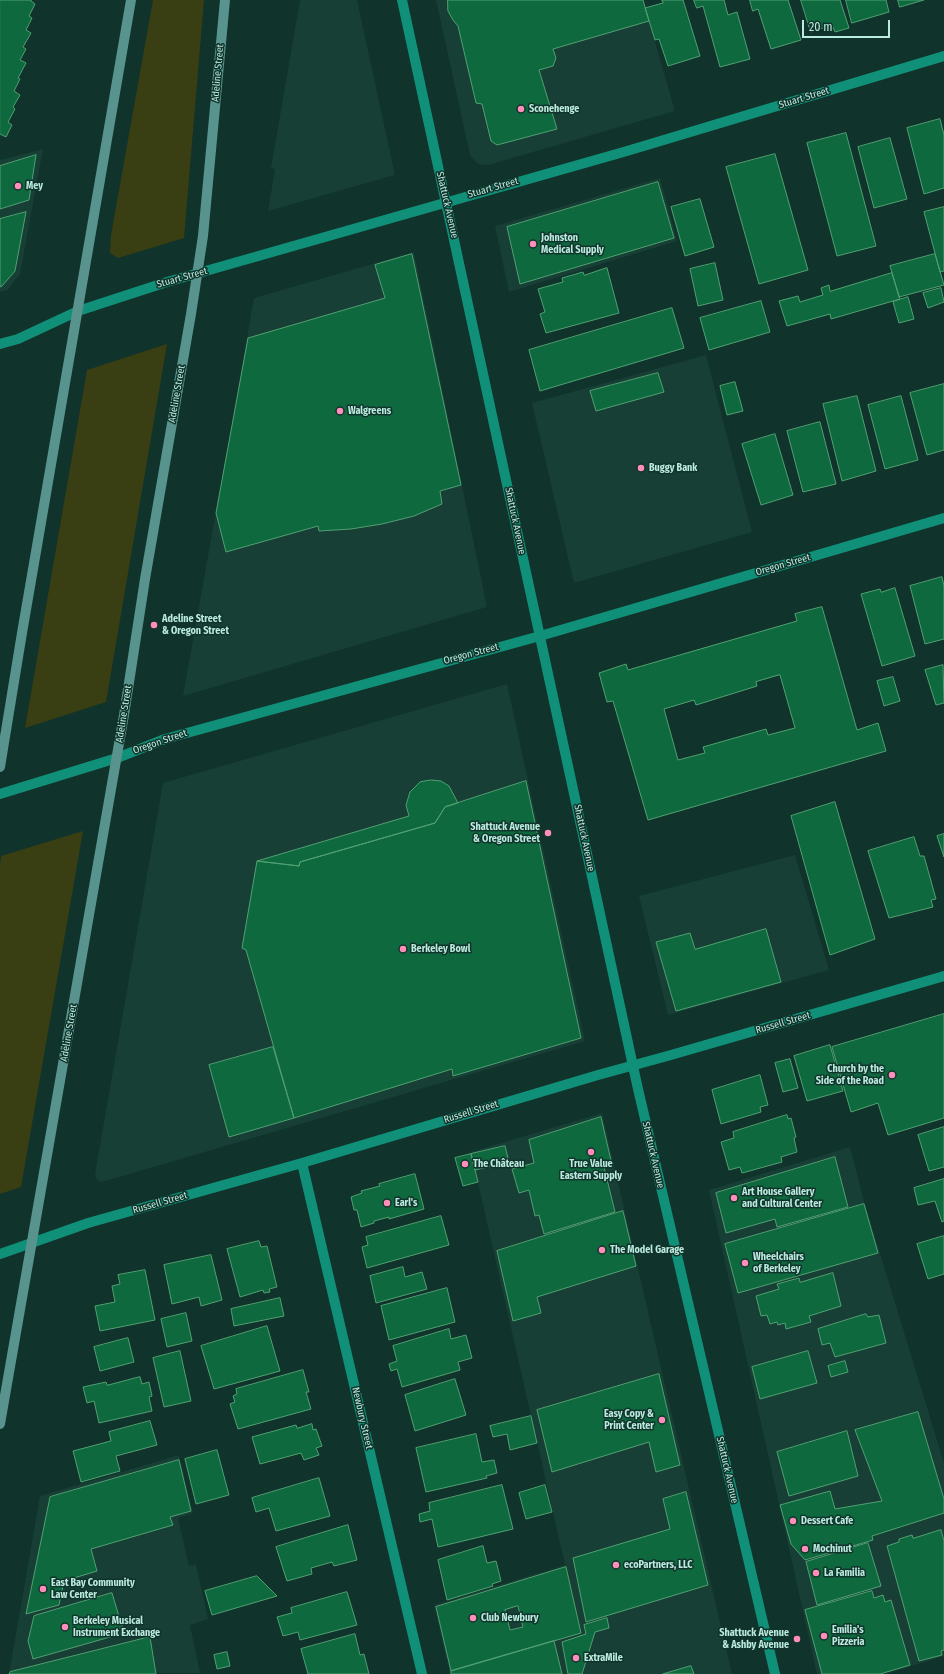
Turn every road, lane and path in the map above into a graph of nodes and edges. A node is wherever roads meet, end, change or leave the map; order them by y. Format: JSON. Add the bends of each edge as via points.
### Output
{"nodes":[{"id":1,"x":131,"y":0,"type":"edge"},
{"id":2,"x":225,"y":0,"type":"edge"},
{"id":3,"x":402,"y":0,"type":"edge"},
{"id":4,"x":944,"y":56,"type":"edge"},
{"id":5,"x":446,"y":202,"type":"junction"},
{"id":6,"x":198,"y":273,"type":"junction"},
{"id":7,"x":78,"y":311,"type":"junction"},
{"id":8,"x":0,"y":344,"type":"edge"},
{"id":9,"x":944,"y":518,"type":"edge"},
{"id":10,"x":540,"y":636,"type":"junction"},
{"id":11,"x":117,"y":758,"type":"junction"},
{"id":12,"x":0,"y":767,"type":"edge"},
{"id":13,"x":0,"y":794,"type":"edge"},
{"id":14,"x":944,"y":976,"type":"edge"},
{"id":15,"x":633,"y":1065,"type":"junction"},
{"id":16,"x":302,"y":1163,"type":"junction"},
{"id":17,"x":32,"y":1242,"type":"junction"},
{"id":18,"x":0,"y":1254,"type":"edge"},
{"id":19,"x":0,"y":1424,"type":"edge"},
{"id":20,"x":422,"y":1674,"type":"edge"},
{"id":21,"x":775,"y":1674,"type":"edge"}],
"edges":[{"from":1,"to":7,"type":"main road"},
{"from":2,"to":6,"type":"main road","name":"Adeline Street"},
{"from":3,"to":5,"type":"street","name":"Shattuck Avenue"},
{"from":4,"to":5,"type":"street","name":"Stuart Street"},
{"from":5,"to":6,"type":"street","name":"Stuart Street"},
{"from":5,"to":10,"type":"street","name":"Shattuck Avenue"},
{"from":6,"to":7,"type":"street","name":"Stuart Street"},
{"from":6,"to":11,"type":"main road","name":"Adeline Street"},
{"from":7,"to":8,"type":"street","name":"Stuart Street","via":[[18,339]]},
{"from":7,"to":12,"type":"main road"},
{"from":9,"to":10,"type":"street","name":"Oregon Street"},
{"from":10,"to":11,"type":"street","name":"Oregon Street","via":[[165,739]]},
{"from":10,"to":15,"type":"street","name":"Shattuck Avenue"},
{"from":11,"to":13,"type":"street","name":"Oregon Street"},
{"from":11,"to":17,"type":"main road","name":"Adeline Street"},
{"from":14,"to":15,"type":"street","name":"Russell Street"},
{"from":15,"to":16,"type":"street","name":"Russell Street"},
{"from":15,"to":21,"type":"street","name":"Shattuck Avenue"},
{"from":16,"to":17,"type":"street","name":"Russell Street","via":[[88,1223]]},
{"from":16,"to":20,"type":"street","name":"Newbury Street"},
{"from":17,"to":18,"type":"street","name":"Russell Street"},
{"from":17,"to":19,"type":"main road","name":"Adeline Street"}]}
